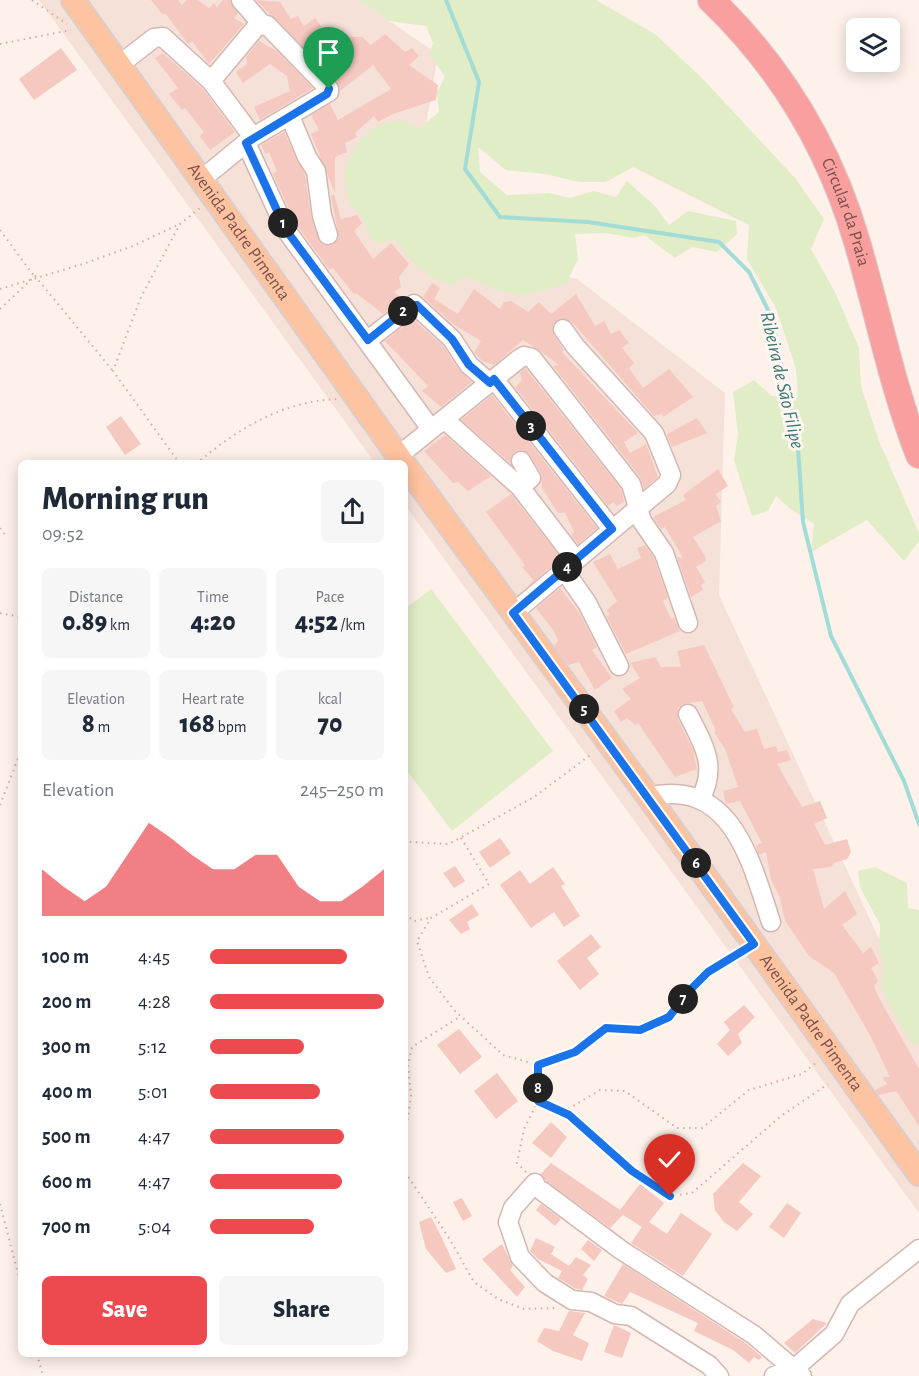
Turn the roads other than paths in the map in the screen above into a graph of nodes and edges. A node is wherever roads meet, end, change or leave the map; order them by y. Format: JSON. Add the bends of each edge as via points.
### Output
{"nodes":[{"id":1,"x":73,"y":0,"type":"edge"},
{"id":2,"x":242,"y":0,"type":"edge"},
{"id":3,"x":711,"y":0,"type":"edge"},
{"id":4,"x":734,"y":0,"type":"edge"},
{"id":5,"x":262,"y":24,"type":"junction"},
{"id":6,"x":119,"y":65,"type":"junction"},
{"id":7,"x":211,"y":81,"type":"junction"},
{"id":8,"x":290,"y":116,"type":"junction"},
{"id":9,"x":249,"y":140,"type":"junction"},
{"id":10,"x":208,"y":188,"type":"junction"},
{"id":11,"x":328,"y":235,"type":"dead end"},
{"id":12,"x":563,"y":328,"type":"dead end"},
{"id":13,"x":368,"y":340,"type":"junction"},
{"id":14,"x":492,"y":381,"type":"junction"},
{"id":15,"x":919,"y":410,"type":"edge"},
{"id":16,"x":438,"y":424,"type":"junction"},
{"id":17,"x":919,"y":455,"type":"edge"},
{"id":18,"x":401,"y":460,"type":"edge"},
{"id":19,"x":404,"y":460,"type":"edge"},
{"id":20,"x":521,"y":461,"type":"dead end"},
{"id":21,"x":408,"y":470,"type":"edge"},
{"id":22,"x":520,"y":487,"type":"junction"},
{"id":23,"x":638,"y":507,"type":"junction"},
{"id":24,"x":612,"y":529,"type":"junction"},
{"id":25,"x":570,"y":565,"type":"junction"},
{"id":26,"x":513,"y":613,"type":"junction"},
{"id":27,"x":688,"y":623,"type":"dead end"},
{"id":28,"x":619,"y":666,"type":"dead end"},
{"id":29,"x":688,"y":714,"type":"dead end"},
{"id":30,"x":648,"y":797,"type":"junction"},
{"id":31,"x":700,"y":800,"type":"junction"},
{"id":32,"x":771,"y":922,"type":"dead end"},
{"id":33,"x":919,"y":1174,"type":"edge"},
{"id":34,"x":919,"y":1249,"type":"edge"},
{"id":35,"x":799,"y":1372,"type":"edge"},
{"id":36,"x":719,"y":1376,"type":"edge"},
{"id":37,"x":774,"y":1376,"type":"edge"}],
"edges":[{"from":1,"to":6,"type":"main road","name":"Avenida Padre Pimenta"},
{"from":2,"to":5,"type":"street"},
{"from":3,"to":17,"type":"highway","name":"Circular da Praia","via":[[776,72],[830,168],[857,242],[897,391]]},
{"from":4,"to":15,"type":"highway","name":"Circular da Praia","via":[[799,77],[839,149],[876,252]]},
{"from":5,"to":7,"type":"street"},
{"from":5,"to":8,"type":"street","via":[[329,89]]},
{"from":6,"to":7,"type":"street","via":[[154,38],[163,37]]},
{"from":6,"to":10,"type":"main road","name":"Avenida Padre Pimenta"},
{"from":7,"to":9,"type":"street"},
{"from":8,"to":9,"type":"street"},
{"from":8,"to":11,"type":"street","via":[[316,171]]},
{"from":9,"to":10,"type":"street"},
{"from":9,"to":13,"type":"street","via":[[286,230]]},
{"from":10,"to":18,"type":"main road","name":"Avenida Padre Pimenta"},
{"from":12,"to":23,"type":"street","via":[[661,444],[670,479]]},
{"from":13,"to":14,"type":"street","via":[[414,304],[452,339],[469,365]]},
{"from":13,"to":16,"type":"street"},
{"from":14,"to":16,"type":"street"},
{"from":14,"to":23,"type":"street","via":[[524,356],[535,360],[631,484]]},
{"from":14,"to":24,"type":"street"},
{"from":16,"to":19,"type":"street"},
{"from":16,"to":22,"type":"street"},
{"from":20,"to":22,"type":"street","via":[[531,478]]},
{"from":21,"to":26,"type":"main road","name":"Avenida Padre Pimenta"},
{"from":22,"to":25,"type":"street"},
{"from":23,"to":24,"type":"street"},
{"from":23,"to":27,"type":"street","via":[[642,521],[664,553]]},
{"from":24,"to":25,"type":"street"},
{"from":25,"to":26,"type":"street"},
{"from":25,"to":28,"type":"street"},
{"from":26,"to":30,"type":"main road","name":"Avenida Padre Pimenta"},
{"from":29,"to":31,"type":"street","via":[[710,766],[709,784]]},
{"from":30,"to":31,"type":"street","via":[[682,793]]},
{"from":30,"to":33,"type":"main road","name":"Avenida Padre Pimenta"},
{"from":31,"to":32,"type":"street","via":[[737,831]]},
{"from":34,"to":35,"type":"street","via":[[850,1304],[834,1334]]},
{"from":35,"to":36,"type":"street","via":[[754,1335],[621,1250],[539,1187],[513,1208],[508,1222],[520,1257],[545,1283],[572,1300],[591,1302],[615,1314],[631,1316],[709,1365]]},
{"from":35,"to":37,"type":"street"}]}
